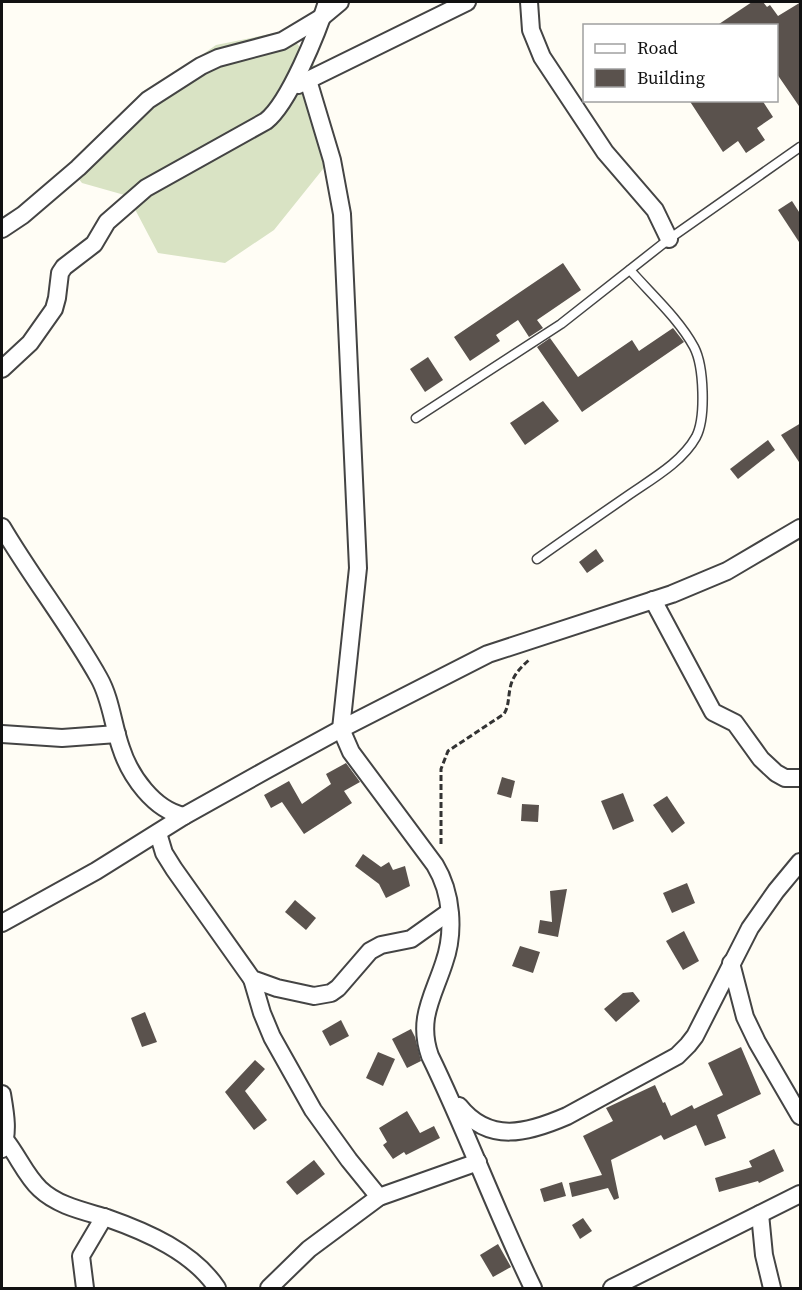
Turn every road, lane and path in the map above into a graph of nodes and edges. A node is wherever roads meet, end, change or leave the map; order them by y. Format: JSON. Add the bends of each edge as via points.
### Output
{"nodes":[{"id":1,"x":340,"y":2,"type":"edge"},
{"id":2,"x":467,"y":2,"type":"edge"},
{"id":3,"x":529,"y":2,"type":"edge"},
{"id":4,"x":325,"y":9,"type":"edge"},
{"id":5,"x":308,"y":80,"type":"junction"},
{"id":6,"x":289,"y":90,"type":"junction"},
{"id":7,"x":801,"y":147,"type":"edge"},
{"id":8,"x":2,"y":229,"type":"edge"},
{"id":9,"x":669,"y":239,"type":"junction"},
{"id":10,"x":630,"y":270,"type":"junction"},
{"id":11,"x":2,"y":369,"type":"edge"},
{"id":12,"x":416,"y":418,"type":"dead end"},
{"id":13,"x":2,"y":527,"type":"edge"},
{"id":14,"x":801,"y":528,"type":"edge"},
{"id":15,"x":537,"y":559,"type":"dead end"},
{"id":16,"x":653,"y":600,"type":"junction"},
{"id":17,"x":530,"y":659,"type":"dead end"},
{"id":18,"x":341,"y":729,"type":"junction"},
{"id":19,"x":2,"y":734,"type":"edge"},
{"id":20,"x":117,"y":734,"type":"junction"},
{"id":21,"x":801,"y":778,"type":"edge"},
{"id":22,"x":184,"y":816,"type":"junction"},
{"id":23,"x":158,"y":833,"type":"junction"},
{"id":24,"x":441,"y":848,"type":"dead end"},
{"id":25,"x":801,"y":862,"type":"edge"},
{"id":26,"x":449,"y":912,"type":"junction"},
{"id":27,"x":2,"y":922,"type":"edge"},
{"id":28,"x":731,"y":963,"type":"junction"},
{"id":29,"x":252,"y":979,"type":"junction"},
{"id":30,"x":447,"y":1091,"type":"junction"},
{"id":31,"x":2,"y":1094,"type":"edge"},
{"id":32,"x":801,"y":1116,"type":"edge"},
{"id":33,"x":4,"y":1146,"type":"edge"},
{"id":34,"x":478,"y":1162,"type":"junction"},
{"id":35,"x":801,"y":1194,"type":"edge"},
{"id":36,"x":379,"y":1197,"type":"junction"},
{"id":37,"x":760,"y":1214,"type":"junction"},
{"id":38,"x":104,"y":1217,"type":"junction"},
{"id":39,"x":85,"y":1288,"type":"edge"},
{"id":40,"x":217,"y":1288,"type":"edge"},
{"id":41,"x":270,"y":1288,"type":"edge"},
{"id":42,"x":533,"y":1288,"type":"edge"},
{"id":43,"x":612,"y":1288,"type":"edge"},
{"id":44,"x":772,"y":1288,"type":"edge"}],
"edges":[{"from":1,"to":4,"type":"street"},
{"from":2,"to":5,"type":"street"},
{"from":3,"to":9,"type":"street","via":[[531,30],[542,57],[605,153],[656,210]]},
{"from":4,"to":6,"type":"street"},
{"from":4,"to":8,"type":"street","via":[[282,41],[218,58],[148,100],[78,168]]},
{"from":5,"to":6,"type":"street"},
{"from":5,"to":18,"type":"street","via":[[332,160],[342,214],[358,568]]},
{"from":6,"to":11,"type":"street","via":[[266,121],[146,188],[107,222],[94,244],[64,267],[54,309],[30,344]]},
{"from":7,"to":9,"type":"lane"},
{"from":9,"to":10,"type":"lane"},
{"from":10,"to":12,"type":"lane","via":[[561,324]]},
{"from":10,"to":15,"type":"lane","via":[[695,349],[701,372],[700,427],[693,442],[666,469]]},
{"from":13,"to":20,"type":"street","via":[[101,680]]},
{"from":14,"to":16,"type":"street","via":[[727,571]]},
{"from":16,"to":18,"type":"street","via":[[488,654]]},
{"from":16,"to":21,"type":"street","via":[[713,712],[735,723],[776,773],[785,778]]},
{"from":17,"to":24,"type":"path","via":[[513,677],[504,714],[448,751],[441,769]]},
{"from":18,"to":22,"type":"street"},
{"from":18,"to":26,"type":"street","via":[[351,752],[440,873]]},
{"from":19,"to":20,"type":"street","via":[[62,738]]},
{"from":20,"to":22,"type":"street","via":[[121,751],[148,795],[168,812]]},
{"from":22,"to":23,"type":"street"},
{"from":23,"to":27,"type":"street"},
{"from":23,"to":29,"type":"street","via":[[174,869]]},
{"from":25,"to":28,"type":"street","via":[[750,928]]},
{"from":26,"to":29,"type":"street","via":[[411,939],[370,951],[338,988],[323,995],[304,995]]},
{"from":26,"to":30,"type":"street","via":[[448,944],[424,1028],[430,1056]]},
{"from":28,"to":30,"type":"street","via":[[695,1036],[677,1056],[559,1119],[520,1130],[484,1128],[472,1121]]},
{"from":28,"to":32,"type":"street","via":[[745,1017]]},
{"from":29,"to":36,"type":"street","via":[[272,1037],[313,1110]]},
{"from":30,"to":34,"type":"street"},
{"from":31,"to":33,"type":"street","via":[[6,1113]]},
{"from":33,"to":38,"type":"street","via":[[40,1189],[79,1211]]},
{"from":34,"to":36,"type":"street"},
{"from":34,"to":42,"type":"street"},
{"from":35,"to":37,"type":"street"},
{"from":36,"to":41,"type":"street","via":[[309,1249]]},
{"from":37,"to":43,"type":"street"},
{"from":37,"to":44,"type":"street"},
{"from":38,"to":39,"type":"street","via":[[81,1256]]},
{"from":38,"to":40,"type":"street","via":[[165,1243],[209,1276]]}]}
